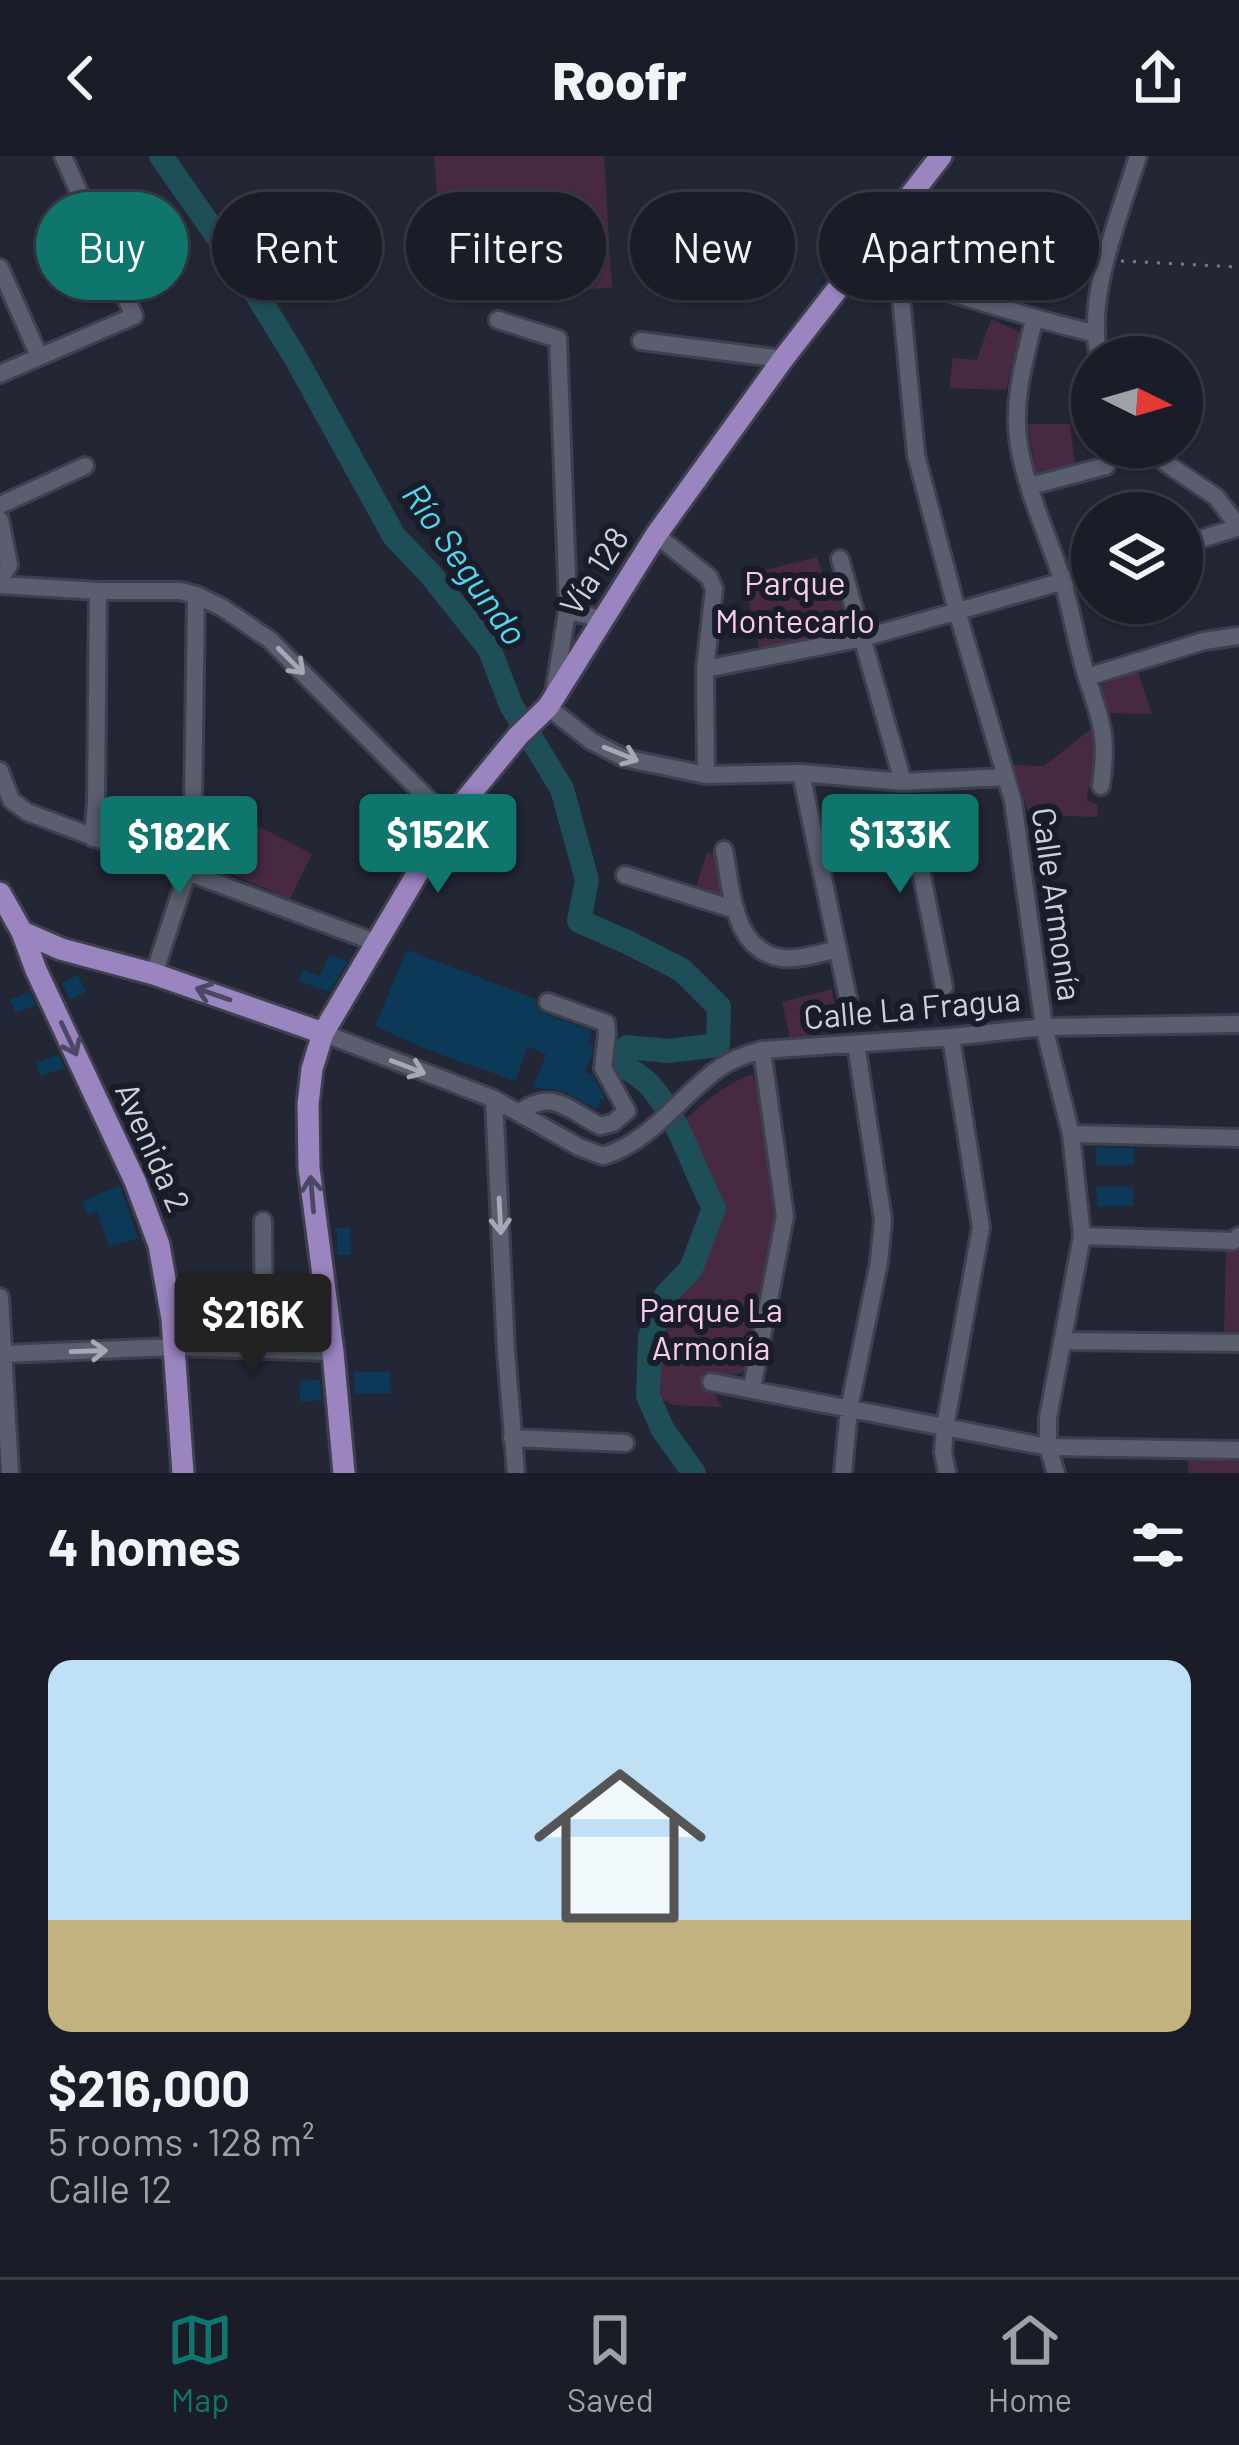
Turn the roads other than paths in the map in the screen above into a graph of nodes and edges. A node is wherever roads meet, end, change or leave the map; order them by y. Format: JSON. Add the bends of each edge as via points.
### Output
{"nodes":[{"id":1,"x":63,"y":156,"type":"edge"},
{"id":2,"x":941,"y":156,"type":"edge"},
{"id":3,"x":1138,"y":156,"type":"edge"},
{"id":4,"x":913,"y":192,"type":"edge"},
{"id":5,"x":0,"y":268,"type":"edge"},
{"id":6,"x":829,"y":300,"type":"edge"},
{"id":7,"x":901,"y":300,"type":"edge"},
{"id":8,"x":971,"y":300,"type":"edge"},
{"id":9,"x":498,"y":320,"type":"dead end"},
{"id":10,"x":1034,"y":320,"type":"junction"},
{"id":11,"x":1094,"y":333,"type":"junction"},
{"id":12,"x":1095,"y":336,"type":"edge"},
{"id":13,"x":640,"y":341,"type":"dead end"},
{"id":14,"x":39,"y":356,"type":"junction"},
{"id":15,"x":782,"y":359,"type":"junction"},
{"id":16,"x":0,"y":374,"type":"edge"},
{"id":17,"x":85,"y":466,"type":"dead end"},
{"id":18,"x":1098,"y":468,"type":"edge"},
{"id":19,"x":1173,"y":468,"type":"edge"},
{"id":20,"x":1030,"y":486,"type":"junction"},
{"id":21,"x":0,"y":505,"type":"edge"},
{"id":22,"x":0,"y":520,"type":"edge"},
{"id":23,"x":1239,"y":527,"type":"edge"},
{"id":24,"x":656,"y":535,"type":"junction"},
{"id":25,"x":1203,"y":538,"type":"edge"},
{"id":26,"x":839,"y":559,"type":"dead end"},
{"id":27,"x":1071,"y":581,"type":"edge"},
{"id":28,"x":0,"y":582,"type":"edge"},
{"id":29,"x":1063,"y":583,"type":"junction"},
{"id":30,"x":98,"y":591,"type":"junction"},
{"id":31,"x":196,"y":595,"type":"junction"},
{"id":32,"x":568,"y":606,"type":"junction"},
{"id":33,"x":957,"y":611,"type":"junction"},
{"id":34,"x":602,"y":619,"type":"junction"},
{"id":35,"x":1239,"y":635,"type":"edge"},
{"id":36,"x":862,"y":638,"type":"junction"},
{"id":37,"x":705,"y":669,"type":"junction"},
{"id":38,"x":1087,"y":677,"type":"junction"},
{"id":39,"x":548,"y":707,"type":"junction"},
{"id":40,"x":0,"y":771,"type":"edge"},
{"id":41,"x":801,"y":773,"type":"junction"},
{"id":42,"x":706,"y":775,"type":"junction"},
{"id":43,"x":1006,"y":777,"type":"junction"},
{"id":44,"x":903,"y":782,"type":"junction"},
{"id":45,"x":1101,"y":786,"type":"dead end"},
{"id":46,"x":449,"y":820,"type":"junction"},
{"id":47,"x":93,"y":838,"type":"junction"},
{"id":48,"x":724,"y":850,"type":"dead end"},
{"id":49,"x":819,"y":857,"type":"junction"},
{"id":50,"x":187,"y":873,"type":"junction"},
{"id":51,"x":625,"y":875,"type":"dead end"},
{"id":52,"x":0,"y":893,"type":"edge"},
{"id":53,"x":736,"y":910,"type":"junction"},
{"id":54,"x":22,"y":932,"type":"junction"},
{"id":55,"x":377,"y":943,"type":"junction"},
{"id":56,"x":61,"y":949,"type":"junction"},
{"id":57,"x":838,"y":949,"type":"junction"},
{"id":58,"x":36,"y":970,"type":"junction"},
{"id":59,"x":154,"y":974,"type":"junction"},
{"id":60,"x":944,"y":987,"type":"dead end"},
{"id":61,"x":848,"y":998,"type":"dead end"},
{"id":62,"x":548,"y":1002,"type":"dead end"},
{"id":63,"x":1239,"y":1024,"type":"edge"},
{"id":64,"x":1044,"y":1028,"type":"junction"},
{"id":65,"x":323,"y":1033,"type":"junction"},
{"id":66,"x":951,"y":1037,"type":"junction"},
{"id":67,"x":856,"y":1045,"type":"junction"},
{"id":68,"x":762,"y":1049,"type":"junction"},
{"id":69,"x":494,"y":1099,"type":"junction"},
{"id":70,"x":568,"y":1108,"type":"junction"},
{"id":71,"x":520,"y":1112,"type":"junction"},
{"id":72,"x":553,"y":1131,"type":"junction"},
{"id":73,"x":1071,"y":1134,"type":"junction"},
{"id":74,"x":1239,"y":1138,"type":"edge"},
{"id":75,"x":263,"y":1221,"type":"dead end"},
{"id":76,"x":1082,"y":1236,"type":"junction"},
{"id":77,"x":1238,"y":1237,"type":"edge"},
{"id":78,"x":0,"y":1297,"type":"edge"},
{"id":79,"x":1062,"y":1341,"type":"junction"},
{"id":80,"x":1239,"y":1343,"type":"edge"},
{"id":81,"x":174,"y":1347,"type":"junction"},
{"id":82,"x":264,"y":1350,"type":"junction"},
{"id":83,"x":333,"y":1352,"type":"junction"},
{"id":84,"x":3,"y":1354,"type":"junction"},
{"id":85,"x":711,"y":1382,"type":"dead end"},
{"id":86,"x":752,"y":1388,"type":"junction"},
{"id":87,"x":848,"y":1409,"type":"junction"},
{"id":88,"x":945,"y":1426,"type":"junction"},
{"id":89,"x":512,"y":1438,"type":"junction"},
{"id":90,"x":625,"y":1443,"type":"dead end"},
{"id":91,"x":1048,"y":1447,"type":"junction"},
{"id":92,"x":4,"y":1448,"type":"edge"},
{"id":93,"x":1239,"y":1450,"type":"edge"},
{"id":94,"x":10,"y":1473,"type":"edge"},
{"id":95,"x":183,"y":1473,"type":"edge"},
{"id":96,"x":344,"y":1473,"type":"edge"},
{"id":97,"x":516,"y":1473,"type":"edge"},
{"id":98,"x":843,"y":1473,"type":"edge"},
{"id":99,"x":947,"y":1473,"type":"edge"},
{"id":100,"x":1056,"y":1473,"type":"edge"}],
"edges":[{"from":1,"to":14,"type":"street","via":[[134,316]]},
{"from":2,"to":4,"type":"main road","name":"Vía 128"},
{"from":3,"to":11,"type":"street"},
{"from":5,"to":14,"type":"street"},
{"from":6,"to":15,"type":"main road","name":"Vía 128"},
{"from":7,"to":33,"type":"street","name":"Calle Armonía","via":[[916,455]]},
{"from":8,"to":10,"type":"street"},
{"from":9,"to":32,"type":"street","via":[[558,339]]},
{"from":10,"to":11,"type":"street"},
{"from":10,"to":20,"type":"street","via":[[1016,401]]},
{"from":11,"to":12,"type":"street"},
{"from":13,"to":15,"type":"street"},
{"from":14,"to":16,"type":"street"},
{"from":15,"to":24,"type":"main road","name":"Vía 128"},
{"from":17,"to":21,"type":"street"},
{"from":18,"to":20,"type":"street"},
{"from":19,"to":23,"type":"street","via":[[1216,497]]},
{"from":20,"to":29,"type":"street"},
{"from":22,"to":28,"type":"street","via":[[9,565]]},
{"from":23,"to":25,"type":"street"},
{"from":24,"to":34,"type":"main road","name":"Vía 128"},
{"from":24,"to":37,"type":"street","via":[[709,578]]},
{"from":26,"to":36,"type":"street"},
{"from":27,"to":29,"type":"street"},
{"from":28,"to":30,"type":"street"},
{"from":29,"to":33,"type":"street"},
{"from":29,"to":38,"type":"street"},
{"from":30,"to":31,"type":"street"},
{"from":30,"to":47,"type":"street"},
{"from":31,"to":46,"type":"street","one_way":true,"via":[[270,640]]},
{"from":31,"to":50,"type":"street"},
{"from":32,"to":34,"type":"street"},
{"from":32,"to":39,"type":"street"},
{"from":33,"to":36,"type":"street"},
{"from":33,"to":43,"type":"street","name":"Calle Armonía"},
{"from":34,"to":39,"type":"main road","name":"Vía 128"},
{"from":35,"to":38,"type":"street"},
{"from":36,"to":37,"type":"street"},
{"from":36,"to":44,"type":"street"},
{"from":37,"to":42,"type":"street"},
{"from":38,"to":45,"type":"street","via":[[1104,728]]},
{"from":39,"to":42,"type":"street","one_way":true,"via":[[624,758]]},
{"from":39,"to":46,"type":"main road","name":"Vía 128"},
{"from":40,"to":47,"type":"street","via":[[11,800],[27,812]]},
{"from":41,"to":42,"type":"street"},
{"from":41,"to":44,"type":"street"},
{"from":41,"to":49,"type":"street"},
{"from":43,"to":44,"type":"street"},
{"from":43,"to":64,"type":"street","name":"Calle Armonía"},
{"from":46,"to":55,"type":"main road","name":"Vía 128"},
{"from":47,"to":50,"type":"street"},
{"from":48,"to":53,"type":"street"},
{"from":49,"to":57,"type":"street"},
{"from":49,"to":60,"type":"street","via":[[896,844],[918,856]]},
{"from":50,"to":55,"type":"street"},
{"from":50,"to":59,"type":"street"},
{"from":51,"to":53,"type":"street"},
{"from":52,"to":54,"type":"main road","name":"Avenida 2"},
{"from":53,"to":57,"type":"street","via":[[747,938],[767,953],[798,958]]},
{"from":54,"to":56,"type":"main road"},
{"from":54,"to":58,"type":"main road","name":"Avenida 2"},
{"from":55,"to":65,"type":"main road","name":"Vía 128"},
{"from":56,"to":58,"type":"main road","via":[[40,953]]},
{"from":56,"to":59,"type":"main road"},
{"from":57,"to":61,"type":"street"},
{"from":58,"to":81,"type":"main road","name":"Avenida 2","one_way":true,"via":[[150,1216]]},
{"from":65,"to":59,"type":"main road","one_way":true},
{"from":62,"to":70,"type":"street","via":[[605,1023],[603,1068],[627,1111],[599,1126]]},
{"from":63,"to":64,"type":"street","name":"Calle La Fragua"},
{"from":64,"to":66,"type":"street","name":"Calle La Fragua"},
{"from":64,"to":73,"type":"street","name":"Calle Armonía"},
{"from":65,"to":69,"type":"street","one_way":true},
{"from":83,"to":65,"type":"main road","name":"Vía 128","one_way":true,"via":[[310,1168],[308,1104]]},
{"from":66,"to":67,"type":"street","name":"Calle La Fragua"},
{"from":66,"to":88,"type":"street","via":[[982,1227]]},
{"from":67,"to":68,"type":"street","name":"Calle La Fragua"},
{"from":67,"to":87,"type":"street","via":[[883,1220]]},
{"from":68,"to":72,"type":"street","name":"Calle La Fragua","via":[[719,1068],[623,1149],[595,1155]]},
{"from":68,"to":86,"type":"street","via":[[785,1216]]},
{"from":69,"to":71,"type":"street"},
{"from":69,"to":89,"type":"street","one_way":true},
{"from":70,"to":71,"type":"street","via":[[542,1100]]},
{"from":70,"to":72,"type":"street"},
{"from":71,"to":72,"type":"street"},
{"from":73,"to":74,"type":"street"},
{"from":73,"to":76,"type":"street","name":"Calle Armonía"},
{"from":75,"to":82,"type":"street"},
{"from":76,"to":77,"type":"street"},
{"from":76,"to":79,"type":"street","name":"Calle Armonía"},
{"from":78,"to":84,"type":"street"},
{"from":79,"to":80,"type":"street"},
{"from":79,"to":91,"type":"street","name":"Calle Armonía"},
{"from":81,"to":82,"type":"street"},
{"from":84,"to":81,"type":"street","one_way":true},
{"from":81,"to":95,"type":"main road","name":"Avenida 2"},
{"from":82,"to":83,"type":"street"},
{"from":83,"to":96,"type":"main road","name":"Vía 128"},
{"from":84,"to":92,"type":"street"},
{"from":85,"to":86,"type":"street"},
{"from":86,"to":87,"type":"street"},
{"from":87,"to":88,"type":"street"},
{"from":87,"to":98,"type":"street"},
{"from":88,"to":91,"type":"street"},
{"from":88,"to":99,"type":"street"},
{"from":89,"to":90,"type":"street"},
{"from":89,"to":97,"type":"street"},
{"from":91,"to":93,"type":"street"},
{"from":91,"to":100,"type":"street","name":"Calle Armonía"},
{"from":92,"to":94,"type":"street"}]}
